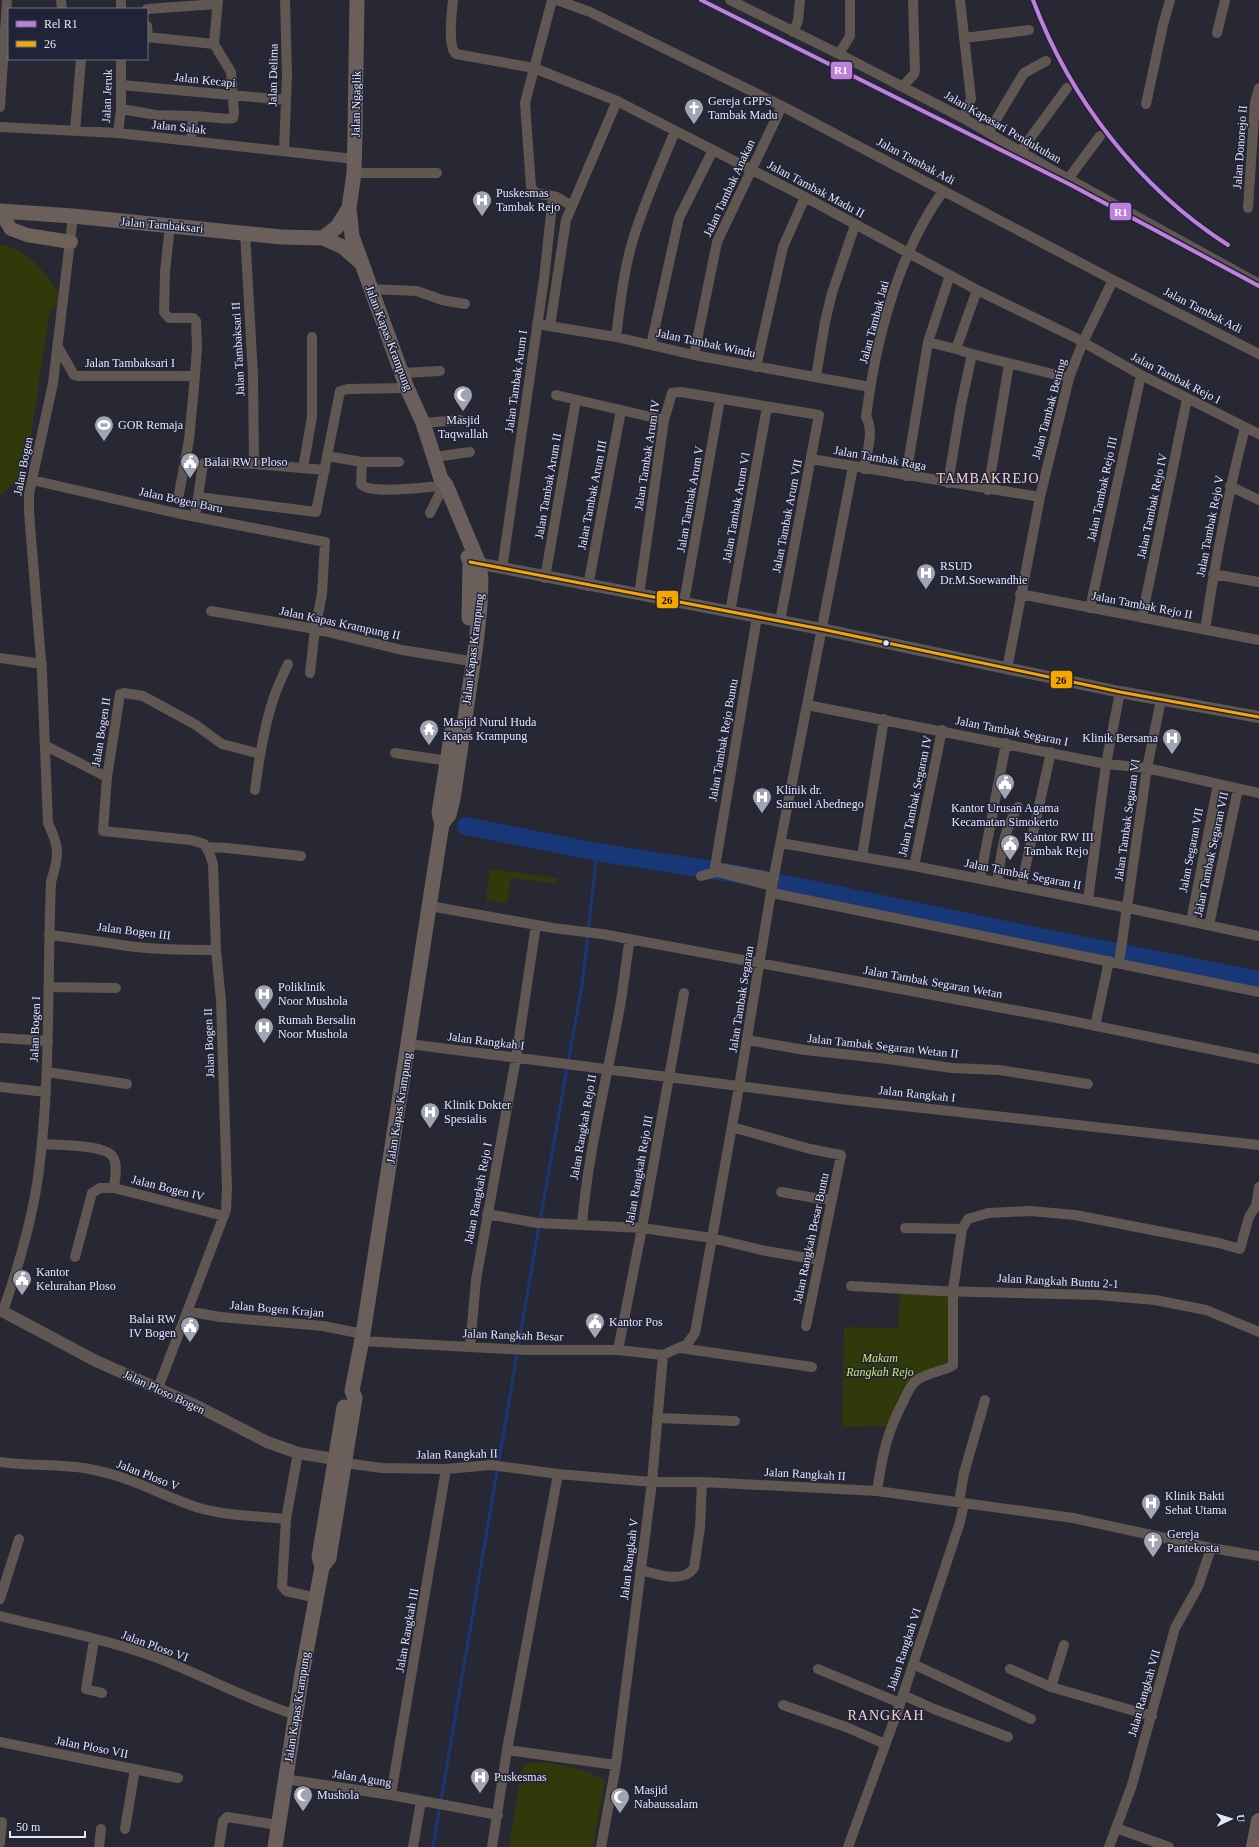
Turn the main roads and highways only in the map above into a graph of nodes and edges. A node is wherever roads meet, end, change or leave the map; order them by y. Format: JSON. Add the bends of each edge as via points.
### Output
{"nodes":[{"id":1,"x":357,"y":0,"type":"edge"},
{"id":2,"x":349,"y":208,"type":"junction"},
{"id":3,"x":0,"y":211,"type":"edge"},
{"id":4,"x":323,"y":238,"type":"junction"},
{"id":5,"x":71,"y":242,"type":"road end"},
{"id":6,"x":360,"y":263,"type":"junction"},
{"id":7,"x":475,"y":563,"type":"junction"},
{"id":8,"x":442,"y":824,"type":"junction"},
{"id":9,"x":1259,"y":1821,"type":"edge"},
{"id":10,"x":275,"y":1847,"type":"edge"},
{"id":11,"x":1254,"y":1847,"type":"edge"}],
"edges":[{"from":1,"to":2,"type":"main road","name":"Jalan Ngaglik","via":[[354,166]]},
{"from":2,"to":4,"type":"main road","name":"Jalan Ngaglik","via":[[337,227]]},
{"from":2,"to":6,"type":"main road","name":"Jalan Ngaglik","via":[[352,236]]},
{"from":3,"to":4,"type":"main road","name":"Jalan Tambaksari","via":[[281,237]]},
{"from":3,"to":5,"type":"main road","via":[[11,229],[27,235]]},
{"from":4,"to":6,"type":"main road","name":"Jalan Kapas Krampung","via":[[343,247]]},
{"from":6,"to":7,"type":"main road","name":"Jalan Kapas Krampung","via":[[423,423],[441,486]]},
{"from":7,"to":8,"type":"main road","name":"Jalan Kapas Krampung","via":[[469,627],[439,814]]},
{"from":7,"to":8,"type":"main road","name":"Jalan Kapas Krampung","via":[[481,592],[476,644],[453,799],[449,815]]},
{"from":8,"to":10,"type":"main road","name":"Jalan Kapas Krampung","via":[[362,1337],[352,1391],[346,1396],[340,1461],[319,1557],[322,1567]]},
{"from":9,"to":11,"type":"highway"}]}
